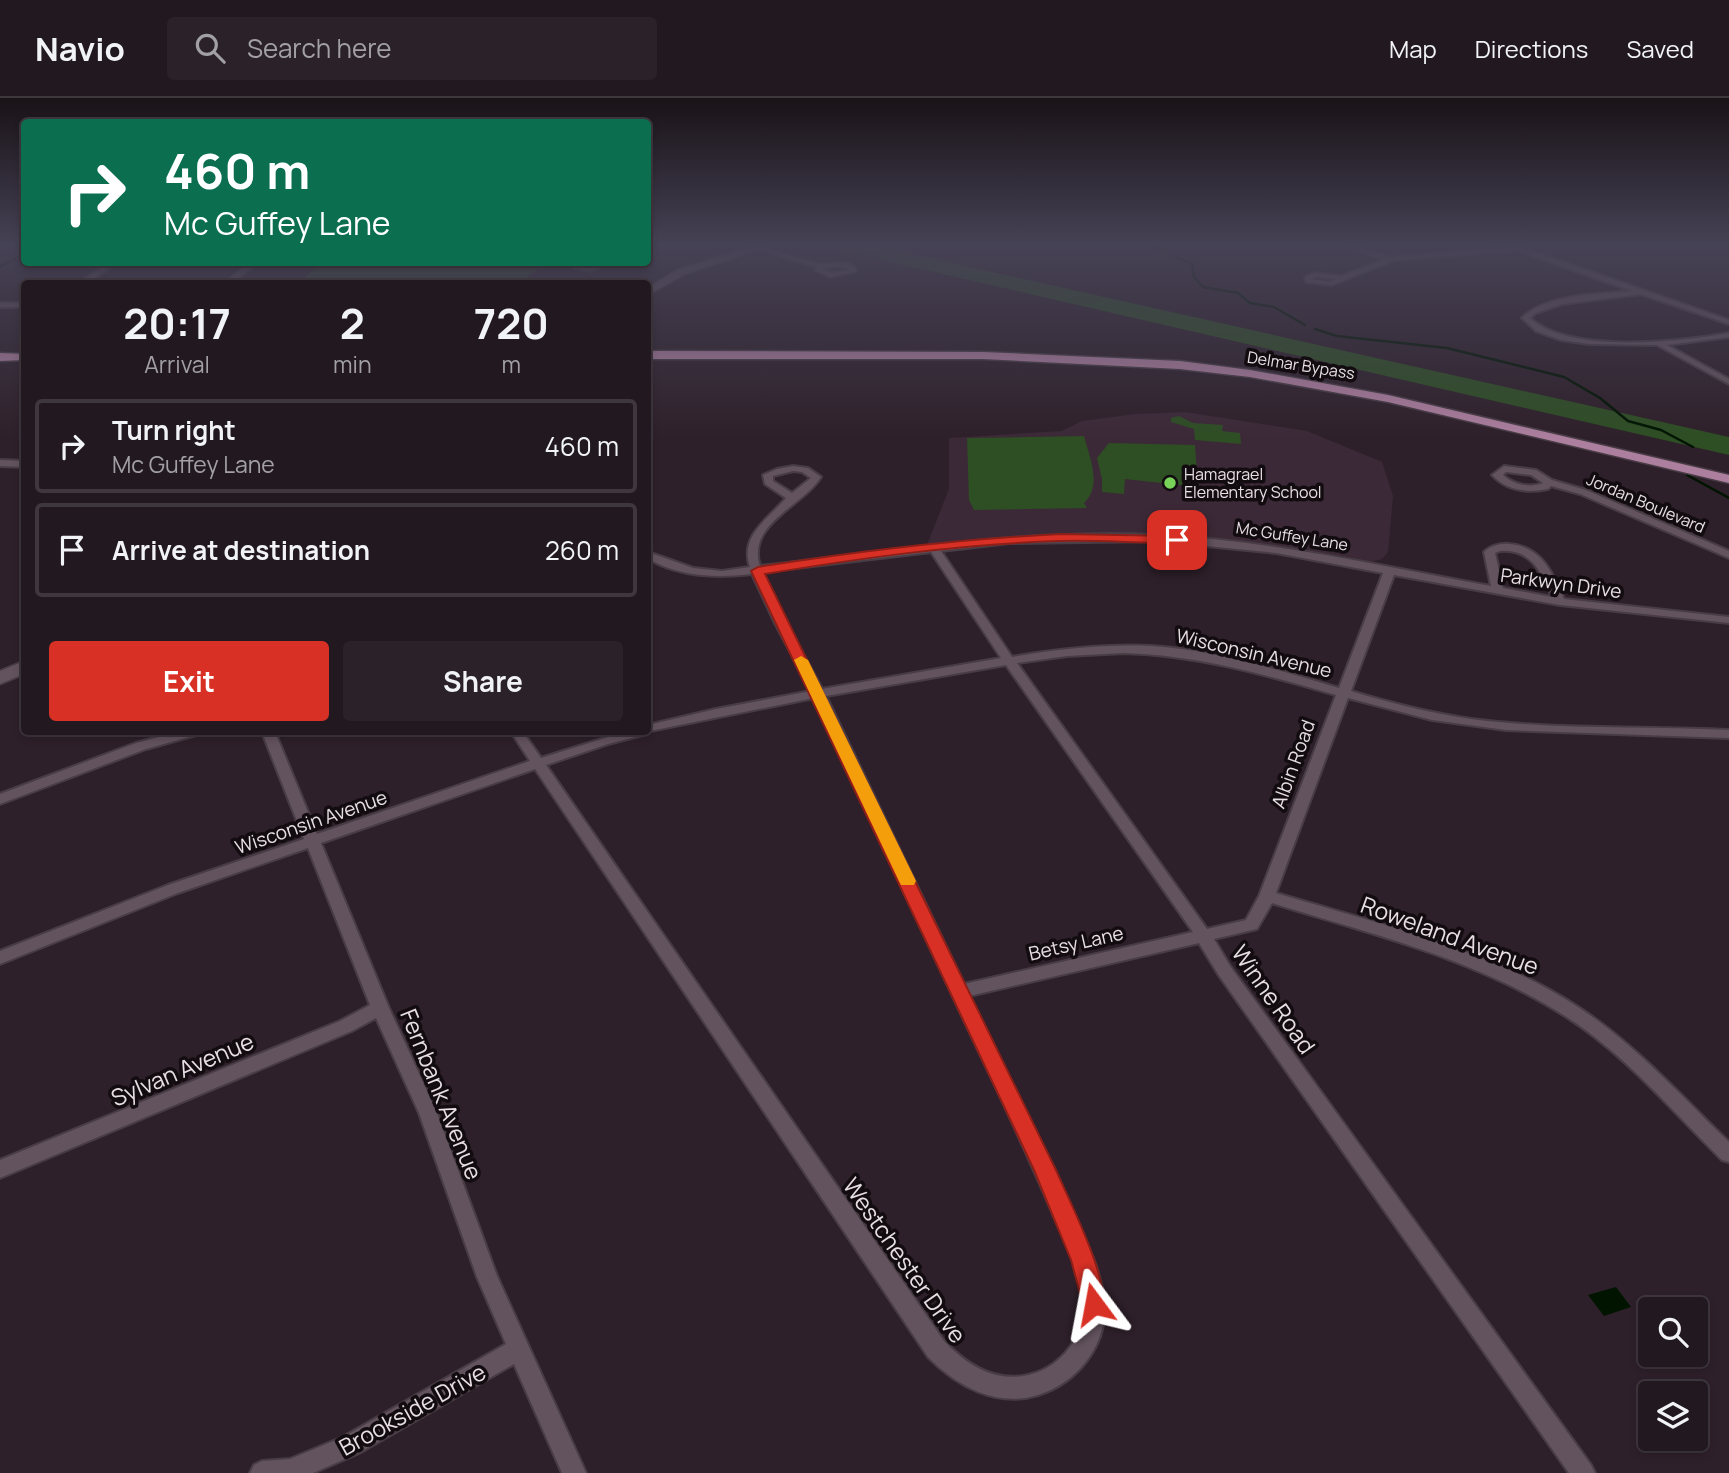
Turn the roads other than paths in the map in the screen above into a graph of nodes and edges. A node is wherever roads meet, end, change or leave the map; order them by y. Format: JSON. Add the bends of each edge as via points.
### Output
{"nodes":[{"id":1,"x":1532,"y":310,"type":"edge"},
{"id":2,"x":1696,"y":310,"type":"edge"},
{"id":3,"x":1729,"y":321,"type":"edge"},
{"id":4,"x":1729,"y":335,"type":"edge"},
{"id":5,"x":1658,"y":344,"type":"junction"},
{"id":6,"x":651,"y":345,"type":"edge"},
{"id":7,"x":0,"y":346,"type":"edge"},
{"id":8,"x":21,"y":346,"type":"edge"},
{"id":9,"x":651,"y":355,"type":"edge"},
{"id":10,"x":0,"y":357,"type":"edge"},
{"id":11,"x":21,"y":357,"type":"edge"},
{"id":12,"x":1729,"y":382,"type":"edge"},
{"id":13,"x":0,"y":463,"type":"edge"},
{"id":14,"x":21,"y":464,"type":"edge"},
{"id":15,"x":1729,"y":466,"type":"edge"},
{"id":16,"x":1729,"y":479,"type":"edge"},
{"id":17,"x":1549,"y":482,"type":"dead end"},
{"id":18,"x":789,"y":500,"type":"junction"},
{"id":19,"x":933,"y":548,"type":"junction"},
{"id":20,"x":1729,"y":555,"type":"edge"},
{"id":21,"x":651,"y":557,"type":"edge"},
{"id":22,"x":1390,"y":570,"type":"junction"},
{"id":23,"x":758,"y":571,"type":"junction"},
{"id":24,"x":1499,"y":592,"type":"junction"},
{"id":25,"x":1560,"y":602,"type":"junction"},
{"id":26,"x":1729,"y":620,"type":"edge"},
{"id":27,"x":1009,"y":661,"type":"junction"},
{"id":28,"x":21,"y":668,"type":"edge"},
{"id":29,"x":0,"y":678,"type":"edge"},
{"id":30,"x":818,"y":693,"type":"junction"},
{"id":31,"x":1342,"y":694,"type":"junction"},
{"id":32,"x":651,"y":728,"type":"edge"},
{"id":33,"x":1729,"y":734,"type":"edge"},
{"id":34,"x":180,"y":735,"type":"edge"},
{"id":35,"x":269,"y":735,"type":"edge"},
{"id":36,"x":519,"y":735,"type":"edge"},
{"id":37,"x":628,"y":735,"type":"edge"},
{"id":38,"x":539,"y":763,"type":"junction"},
{"id":39,"x":0,"y":799,"type":"edge"},
{"id":40,"x":312,"y":842,"type":"junction"},
{"id":41,"x":1267,"y":896,"type":"junction"},
{"id":42,"x":1203,"y":935,"type":"junction"},
{"id":43,"x":0,"y":958,"type":"edge"},
{"id":44,"x":958,"y":992,"type":"junction"},
{"id":45,"x":380,"y":1008,"type":"junction"},
{"id":46,"x":1729,"y":1154,"type":"edge"},
{"id":47,"x":0,"y":1169,"type":"edge"},
{"id":48,"x":520,"y":1348,"type":"junction"},
{"id":49,"x":261,"y":1473,"type":"edge"},
{"id":50,"x":574,"y":1473,"type":"edge"},
{"id":51,"x":1583,"y":1473,"type":"edge"}],
"edges":[{"from":1,"to":5,"type":"street","via":[[1526,318],[1537,329],[1570,339]]},
{"from":2,"to":3,"type":"street"},
{"from":4,"to":5,"type":"street"},
{"from":5,"to":12,"type":"street"},
{"from":6,"to":15,"type":"main road","name":"Delmar Bypass","via":[[1073,347],[1219,359],[1387,386]]},
{"from":7,"to":8,"type":"main road"},
{"from":9,"to":16,"type":"main road","name":"Delmar Bypass","via":[[1016,356],[1182,366],[1385,398]]},
{"from":10,"to":11,"type":"main road"},
{"from":13,"to":14,"type":"street"},
{"from":17,"to":20,"type":"street","name":"Jordan Boulevard","via":[[1583,492]]},
{"from":18,"to":18,"type":"street","name":"Westchester Drive","via":[[814,482],[811,472],[796,468],[768,475],[768,482],[788,493]]},
{"from":18,"to":23,"type":"street","name":"Westchester Drive","via":[[755,538],[751,548]]},
{"from":19,"to":22,"type":"street","name":"Mc Guffey Lane","via":[[1061,537],[1156,538],[1276,550]]},
{"from":19,"to":23,"type":"street","name":"Mc Guffey Lane"},
{"from":19,"to":27,"type":"street","name":"Winne Road"},
{"from":21,"to":23,"type":"street","name":"Mc Guffey Lane","via":[[689,572]]},
{"from":22,"to":24,"type":"street","name":"Parkwyn Drive"},
{"from":22,"to":31,"type":"street","name":"Albin Road"},
{"from":23,"to":30,"type":"street","name":"Westchester Drive"},
{"from":24,"to":25,"type":"street","name":"Parkwyn Drive"},
{"from":24,"to":25,"type":"street","via":[[1489,552],[1508,547],[1539,559]]},
{"from":25,"to":26,"type":"street","name":"Parkwyn Drive"},
{"from":27,"to":30,"type":"street","name":"Wisconsin Avenue"},
{"from":27,"to":31,"type":"street","name":"Wisconsin Avenue","via":[[1083,651],[1154,650]]},
{"from":27,"to":42,"type":"street","name":"Winne Road"},
{"from":28,"to":29,"type":"main road"},
{"from":30,"to":32,"type":"street","name":"Wisconsin Avenue"},
{"from":30,"to":44,"type":"street","name":"Westchester Drive"},
{"from":31,"to":33,"type":"street","name":"Wisconsin Avenue","via":[[1433,716],[1514,728]]},
{"from":31,"to":41,"type":"street","name":"Albin Road"},
{"from":34,"to":39,"type":"street"},
{"from":35,"to":40,"type":"street","name":"Fernbank Avenue"},
{"from":36,"to":38,"type":"street"},
{"from":37,"to":38,"type":"street","name":"Wisconsin Avenue"},
{"from":38,"to":40,"type":"street","name":"Wisconsin Avenue"},
{"from":38,"to":44,"type":"street","name":"Westchester Drive","via":[[936,1349],[971,1378],[1016,1389],[1052,1379],[1074,1361],[1094,1319],[1094,1304],[1083,1260],[1045,1170]]},
{"from":40,"to":43,"type":"street","name":"Wisconsin Avenue"},
{"from":40,"to":45,"type":"street","name":"Fernbank Avenue"},
{"from":41,"to":42,"type":"street","name":"Albin Road","via":[[1251,925]]},
{"from":41,"to":46,"type":"street","name":"Roweland Avenue","via":[[1438,951],[1526,985],[1592,1026]]},
{"from":42,"to":44,"type":"street","name":"Betsy Lane"},
{"from":42,"to":51,"type":"street","name":"Winne Road"},
{"from":45,"to":47,"type":"street","name":"Sylvan Avenue"},
{"from":45,"to":48,"type":"street","name":"Fernbank Avenue","via":[[428,1113],[487,1277]]},
{"from":48,"to":49,"type":"street","name":"Brookside Drive","via":[[351,1445],[290,1471]]},
{"from":48,"to":50,"type":"street","name":"Fernbank Avenue"}]}
